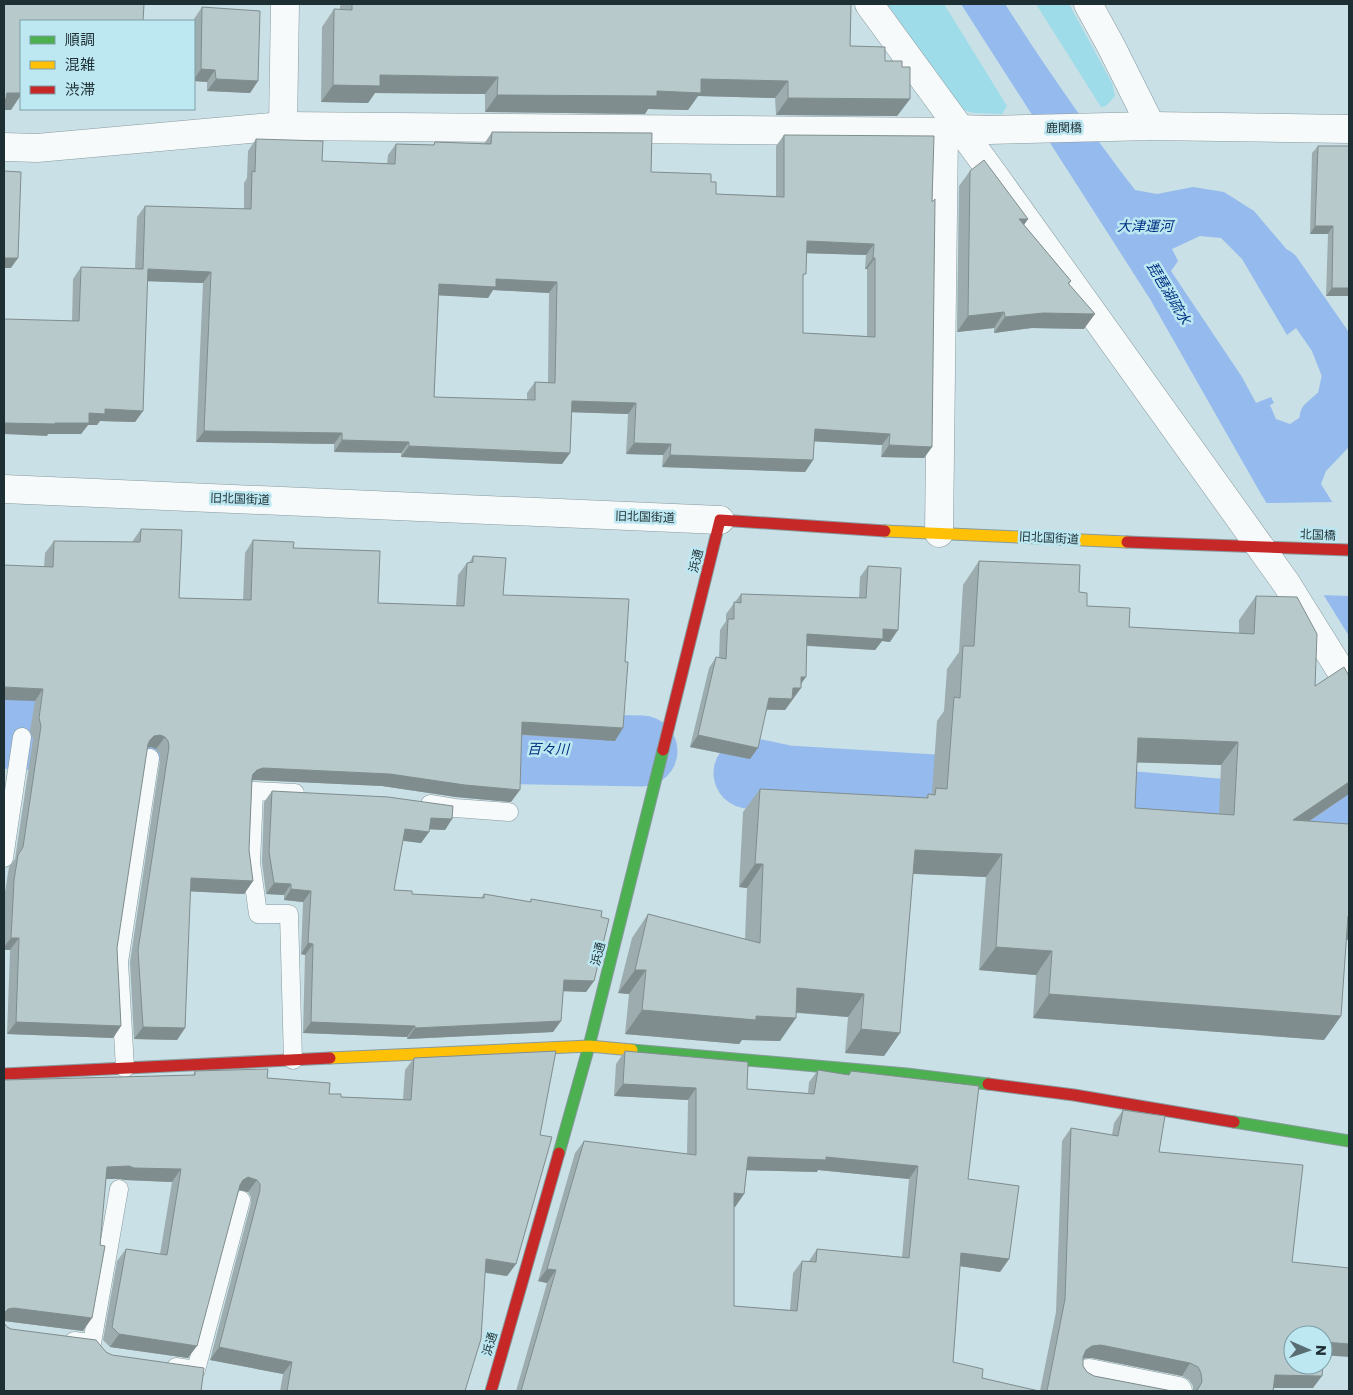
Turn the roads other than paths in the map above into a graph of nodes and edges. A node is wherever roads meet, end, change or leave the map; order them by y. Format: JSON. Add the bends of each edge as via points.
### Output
{"nodes":[{"id":1,"x":285,"y":4,"type":"edge"},
{"id":2,"x":869,"y":4,"type":"edge"},
{"id":3,"x":1088,"y":4,"type":"edge"},
{"id":4,"x":283,"y":126,"type":"junction"},
{"id":5,"x":1145,"y":126,"type":"junction"},
{"id":6,"x":1349,"y":129,"type":"edge"},
{"id":7,"x":952,"y":131,"type":"junction"},
{"id":8,"x":4,"y":147,"type":"edge"},
{"id":9,"x":4,"y":489,"type":"edge"},
{"id":10,"x":720,"y":520,"type":"junction"},
{"id":11,"x":939,"y":533,"type":"junction"},
{"id":12,"x":1273,"y":547,"type":"junction"},
{"id":13,"x":1349,"y":550,"type":"edge"},
{"id":14,"x":1349,"y":684,"type":"edge"},
{"id":15,"x":22,"y":737,"type":"dead end"},
{"id":16,"x":150,"y":758,"type":"edge"},
{"id":17,"x":312,"y":793,"type":"edge"},
{"id":18,"x":418,"y":802,"type":"edge"},
{"id":19,"x":509,"y":812,"type":"dead end"},
{"id":20,"x":4,"y":858,"type":"edge"},
{"id":21,"x":589,"y":1046,"type":"junction"},
{"id":22,"x":293,"y":1060,"type":"junction"},
{"id":23,"x":125,"y":1068,"type":"junction"},
{"id":24,"x":4,"y":1074,"type":"edge"},
{"id":25,"x":1349,"y":1141,"type":"edge"},
{"id":26,"x":119,"y":1189,"type":"dead end"},
{"id":27,"x":241,"y":1200,"type":"edge"},
{"id":28,"x":53,"y":1338,"type":"edge"},
{"id":29,"x":92,"y":1344,"type":"junction"},
{"id":30,"x":105,"y":1357,"type":"edge"},
{"id":31,"x":160,"y":1365,"type":"edge"},
{"id":32,"x":1089,"y":1373,"type":"edge"},
{"id":33,"x":490,"y":1391,"type":"edge"},
{"id":34,"x":1178,"y":1391,"type":"edge"}],
"edges":[{"from":1,"to":4,"type":"street"},
{"from":2,"to":7,"type":"street"},
{"from":3,"to":5,"type":"street","via":[[1111,46]]},
{"from":4,"to":7,"type":"street","name":"鹿関橋"},
{"from":4,"to":8,"type":"street","name":"鹿関橋","via":[[37,148]]},
{"from":5,"to":6,"type":"street","name":"鹿関橋"},
{"from":5,"to":7,"type":"street","name":"鹿関橋"},
{"from":7,"to":11,"type":"street"},
{"from":7,"to":12,"type":"street"},
{"from":9,"to":10,"type":"street","name":"旧北国街道"},
{"from":10,"to":11,"type":"street","name":"旧北国街道"},
{"from":10,"to":21,"type":"street","name":"浜通"},
{"from":11,"to":12,"type":"street","name":"旧北国街道"},
{"from":12,"to":13,"type":"street","name":"北国橋"},
{"from":12,"to":14,"type":"street","via":[[1286,583]]},
{"from":15,"to":20,"type":"lane"},
{"from":16,"to":23,"type":"lane","via":[[119,962]]},
{"from":17,"to":22,"type":"lane","via":[[254,791],[251,863],[258,914],[289,914]]},
{"from":18,"to":19,"type":"lane"},
{"from":21,"to":22,"type":"street"},
{"from":21,"to":25,"type":"street","via":[[907,1074],[1074,1095]]},
{"from":21,"to":33,"type":"street","name":"浜通"},
{"from":22,"to":23,"type":"street"},
{"from":23,"to":24,"type":"street"},
{"from":26,"to":29,"type":"lane"},
{"from":27,"to":31,"type":"lane","via":[[196,1370]]},
{"from":28,"to":29,"type":"lane"},
{"from":29,"to":30,"type":"lane"},
{"from":32,"to":34,"type":"street"}]}
